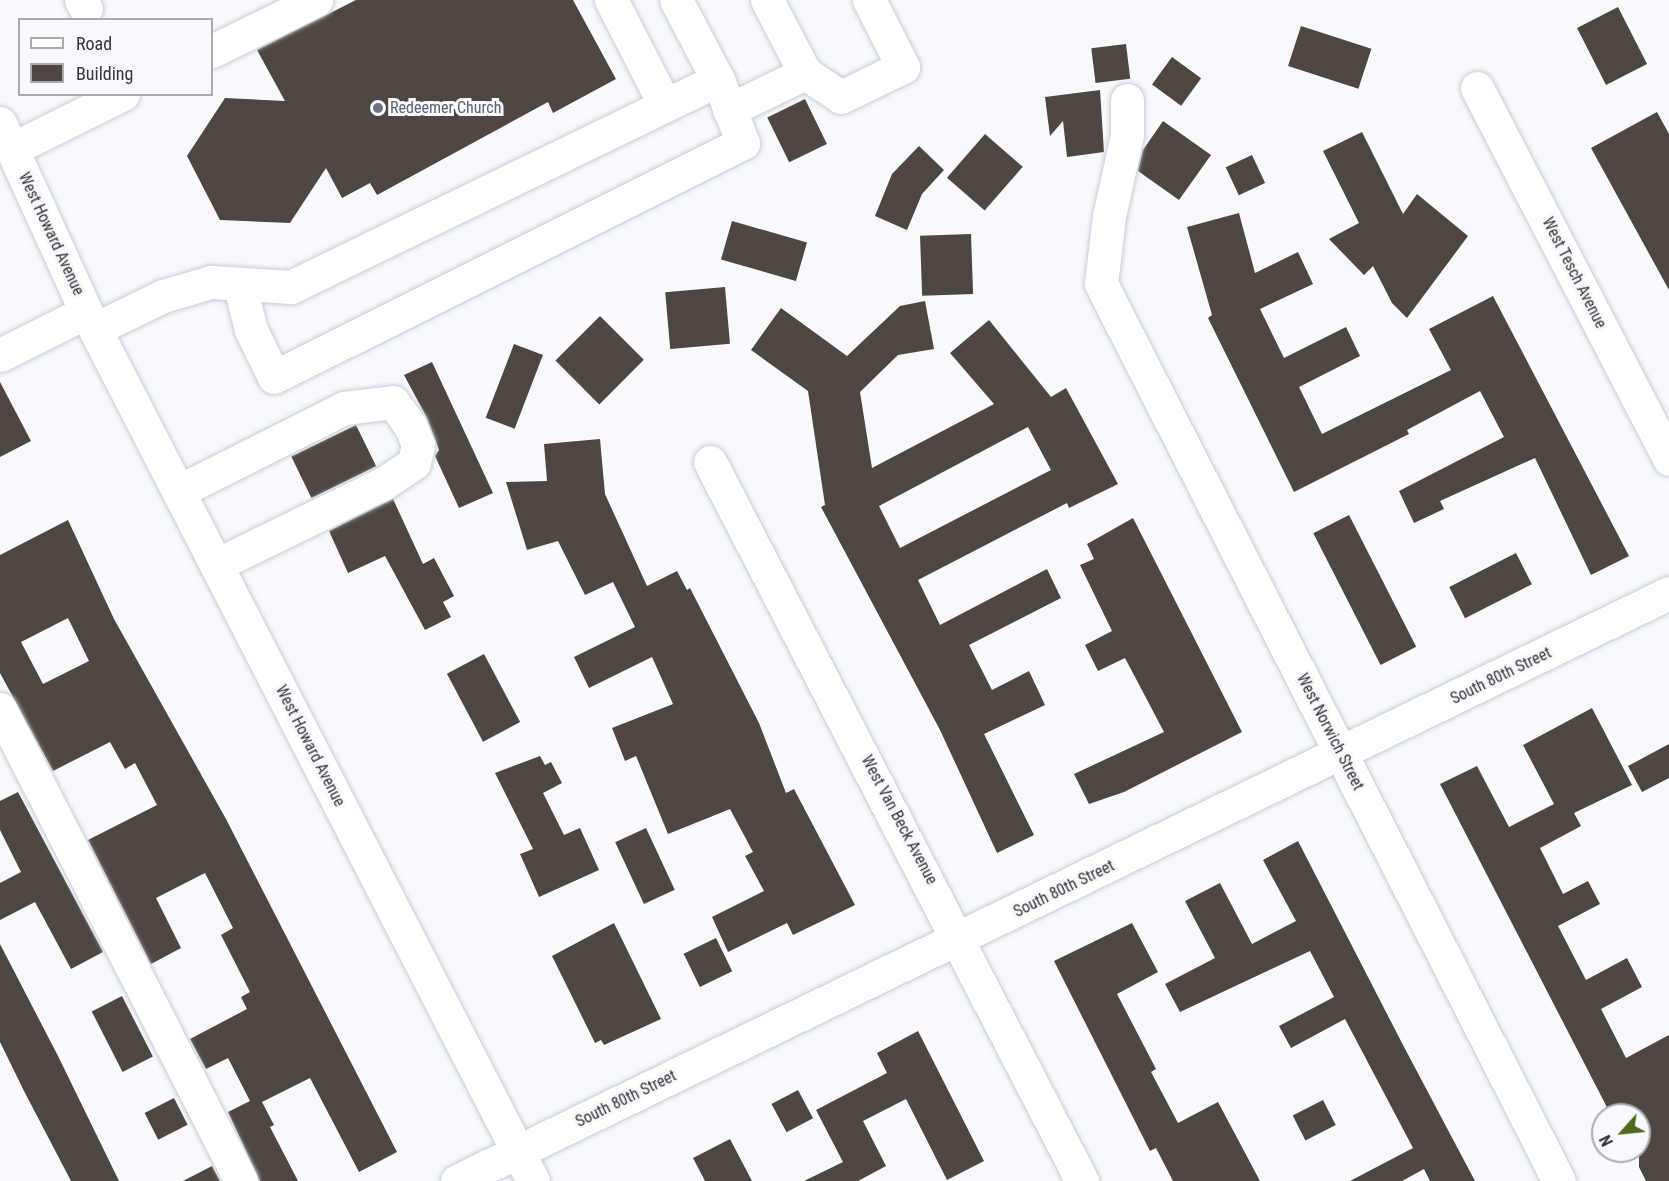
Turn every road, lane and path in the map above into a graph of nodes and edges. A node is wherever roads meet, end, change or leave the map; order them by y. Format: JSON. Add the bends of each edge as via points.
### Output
{"nodes":[{"id":1,"x":316,"y":0,"type":"edge"},
{"id":2,"x":611,"y":0,"type":"edge"},
{"id":3,"x":675,"y":0,"type":"edge"},
{"id":4,"x":767,"y":0,"type":"edge"},
{"id":5,"x":869,"y":0,"type":"edge"},
{"id":6,"x":213,"y":51,"type":"edge"},
{"id":7,"x":805,"y":73,"type":"junction"},
{"id":8,"x":717,"y":80,"type":"junction"},
{"id":9,"x":1477,"y":88,"type":"dead end"},
{"id":10,"x":119,"y":96,"type":"edge"},
{"id":11,"x":1127,"y":100,"type":"dead end"},
{"id":12,"x":665,"y":105,"type":"junction"},
{"id":13,"x":729,"y":110,"type":"junction"},
{"id":14,"x":4,"y":147,"type":"edge"},
{"id":15,"x":240,"y":286,"type":"junction"},
{"id":16,"x":91,"y":321,"type":"junction"},
{"id":17,"x":2,"y":348,"type":"edge"},
{"id":18,"x":1669,"y":459,"type":"edge"},
{"id":19,"x":710,"y":462,"type":"dead end"},
{"id":20,"x":179,"y":491,"type":"junction"},
{"id":21,"x":216,"y":565,"type":"junction"},
{"id":22,"x":1669,"y":593,"type":"edge"},
{"id":23,"x":0,"y":709,"type":"edge"},
{"id":24,"x":1342,"y":754,"type":"junction"},
{"id":25,"x":960,"y":939,"type":"junction"},
{"id":26,"x":518,"y":1151,"type":"junction"},
{"id":27,"x":241,"y":1181,"type":"edge"},
{"id":28,"x":457,"y":1181,"type":"edge"},
{"id":29,"x":533,"y":1181,"type":"edge"},
{"id":30,"x":1082,"y":1181,"type":"edge"},
{"id":31,"x":1559,"y":1181,"type":"edge"}],
"edges":[{"from":1,"to":6,"type":"street"},
{"from":2,"to":12,"type":"street"},
{"from":3,"to":8,"type":"street"},
{"from":4,"to":7,"type":"street"},
{"from":5,"to":7,"type":"street","via":[[903,67],[841,97]]},
{"from":7,"to":13,"type":"street"},
{"from":8,"to":12,"type":"street"},
{"from":8,"to":13,"type":"street"},
{"from":9,"to":18,"type":"street","name":"West Tesch Avenue"},
{"from":10,"to":14,"type":"street"},
{"from":11,"to":24,"type":"street","name":"West Norwich Street","via":[[1127,135],[1109,216],[1101,284]]},
{"from":12,"to":15,"type":"street","via":[[291,287]]},
{"from":13,"to":15,"type":"street","via":[[743,143],[274,377],[251,330]]},
{"from":14,"to":16,"type":"street","name":"West Howard Avenue"},
{"from":15,"to":16,"type":"street","via":[[212,282]]},
{"from":16,"to":17,"type":"street"},
{"from":16,"to":20,"type":"street","name":"West Howard Avenue"},
{"from":19,"to":25,"type":"street","name":"West Van Beck Avenue"},
{"from":20,"to":21,"type":"street","name":"West Howard Avenue"},
{"from":20,"to":21,"type":"street","via":[[344,408],[393,402],[410,425],[418,445],[414,463],[384,483]]},
{"from":21,"to":26,"type":"street","name":"West Howard Avenue"},
{"from":22,"to":24,"type":"street","name":"South 80th Street"},
{"from":23,"to":27,"type":"street"},
{"from":24,"to":25,"type":"street","name":"South 80th Street"},
{"from":24,"to":31,"type":"street","name":"West Norwich Street"},
{"from":25,"to":26,"type":"street","name":"South 80th Street"},
{"from":25,"to":30,"type":"street","name":"West Van Beck Avenue"},
{"from":26,"to":28,"type":"street","name":"South 80th Street"},
{"from":26,"to":29,"type":"street","name":"West Howard Avenue"}]}
